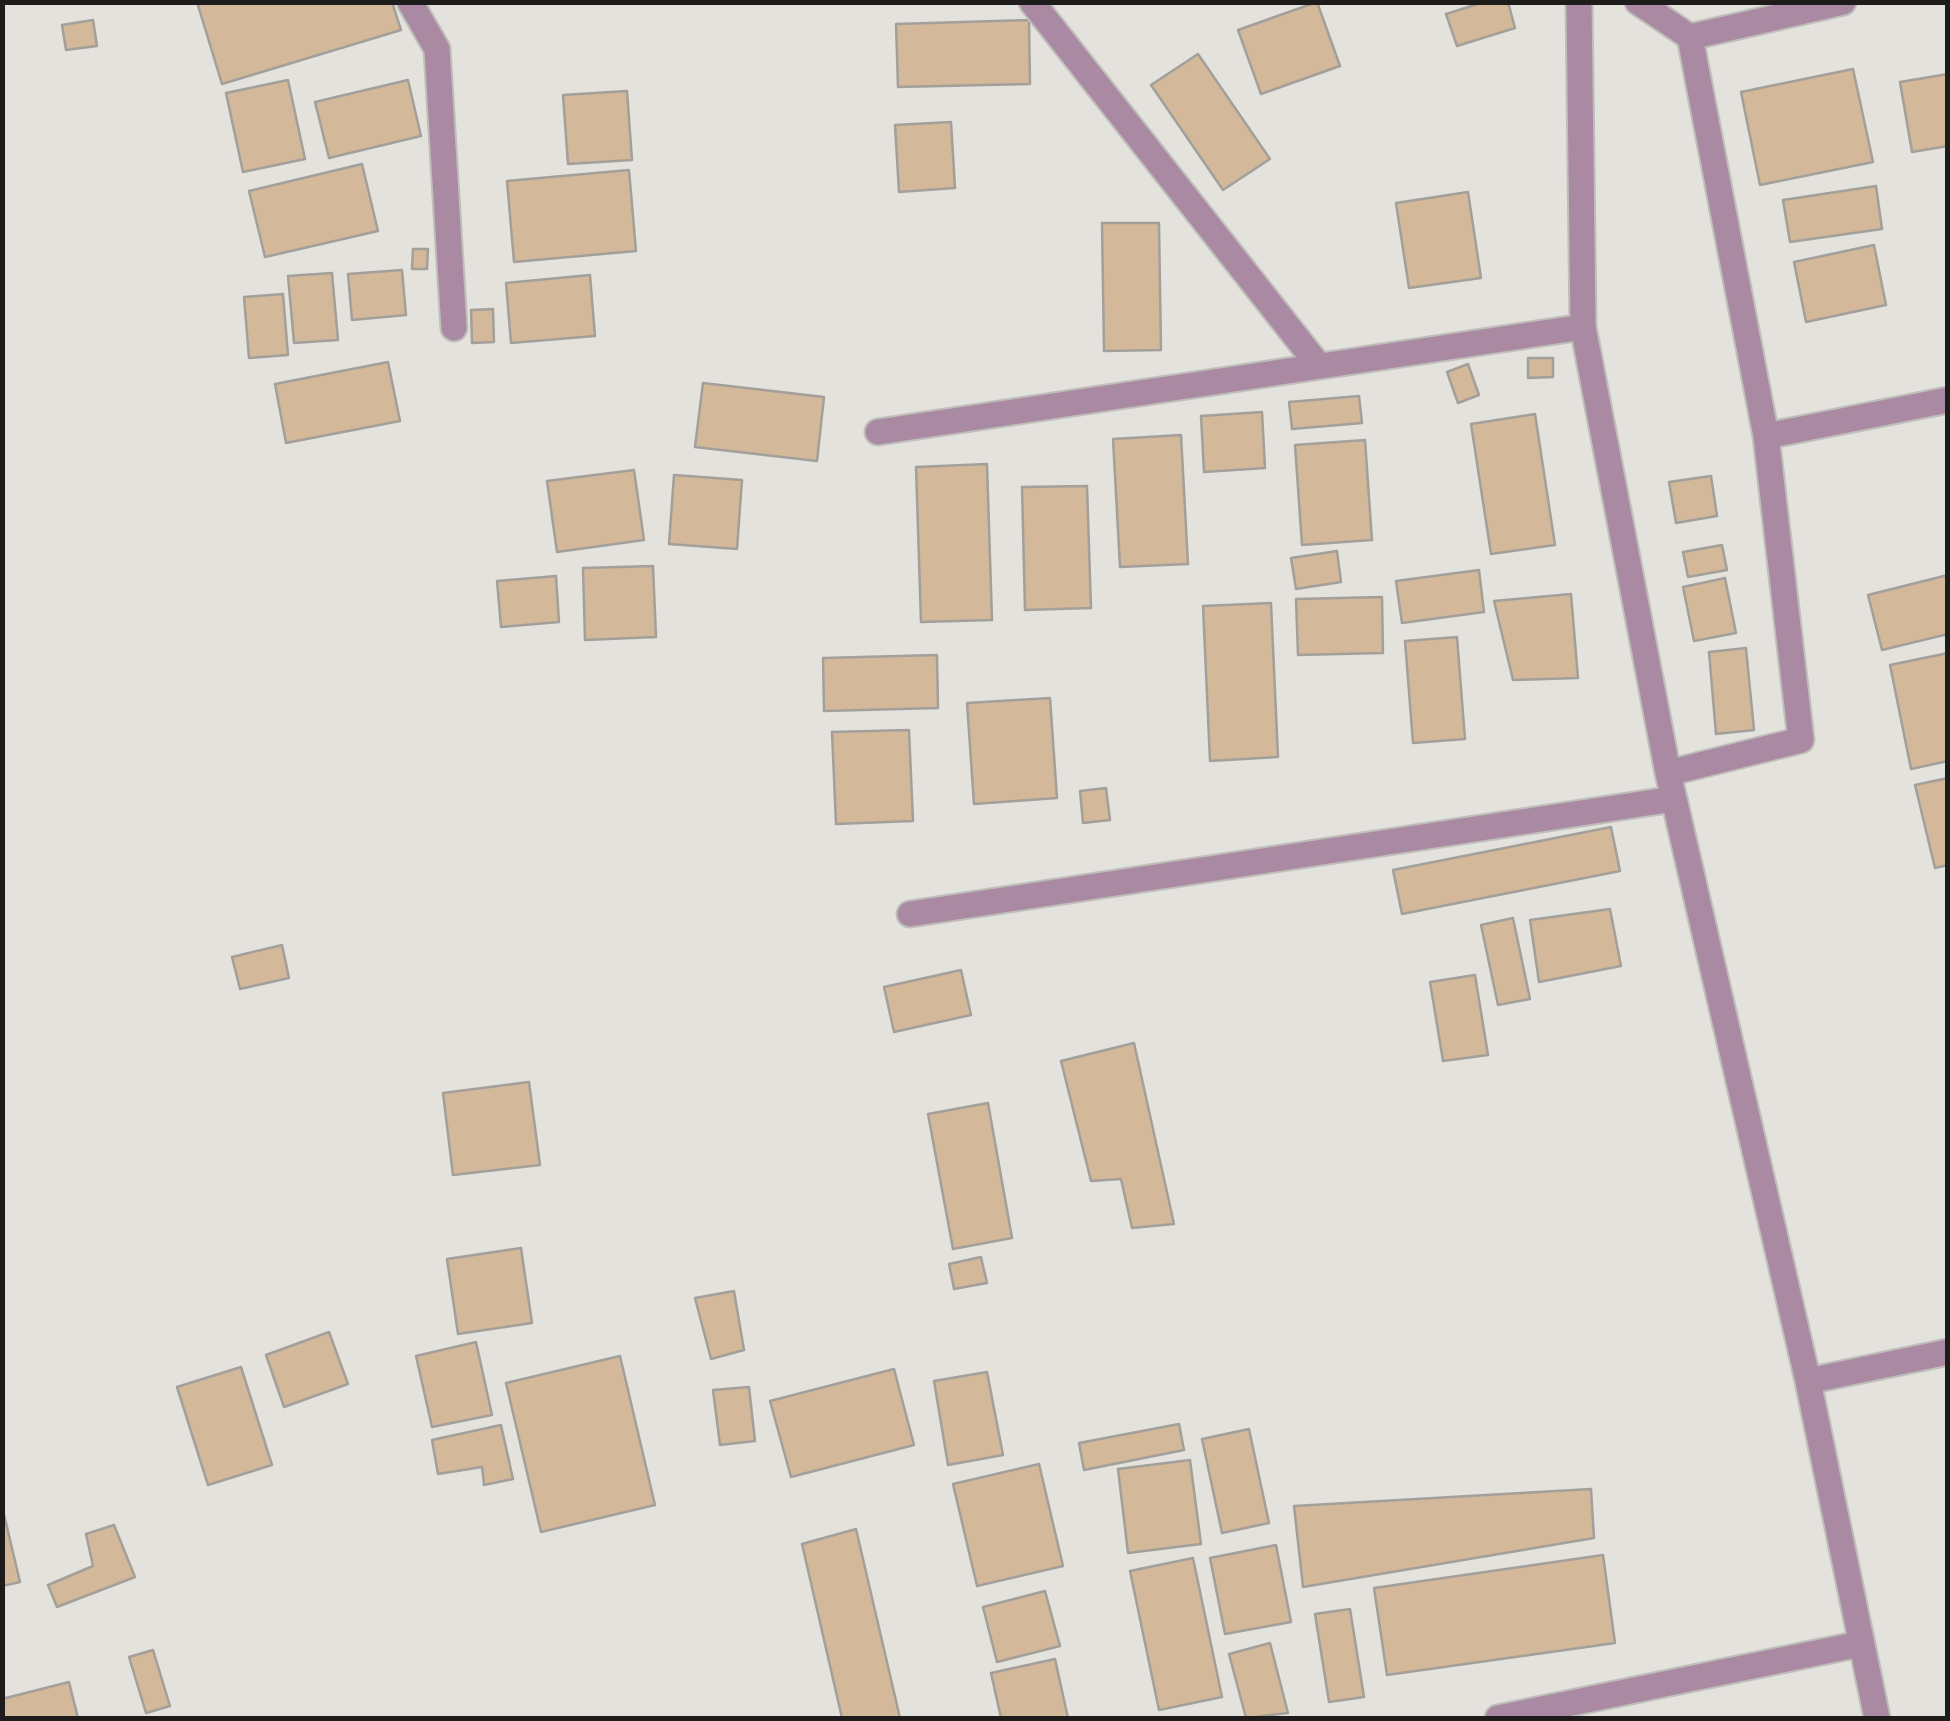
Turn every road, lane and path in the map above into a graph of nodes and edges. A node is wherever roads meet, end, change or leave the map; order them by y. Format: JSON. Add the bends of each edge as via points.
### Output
{"nodes":[{"id":1,"x":410,"y":2,"type":"edge"},
{"id":2,"x":1032,"y":2,"type":"edge"},
{"id":3,"x":1579,"y":2,"type":"edge"},
{"id":4,"x":1638,"y":2,"type":"edge"},
{"id":5,"x":1844,"y":2,"type":"edge"},
{"id":6,"x":1690,"y":37,"type":"junction"},
{"id":7,"x":1583,"y":327,"type":"junction"},
{"id":8,"x":454,"y":328,"type":"dead end"},
{"id":9,"x":1318,"y":366,"type":"junction"},
{"id":10,"x":1948,"y":400,"type":"edge"},
{"id":11,"x":878,"y":432,"type":"dead end"},
{"id":12,"x":1766,"y":436,"type":"junction"},
{"id":13,"x":1668,"y":772,"type":"junction"},
{"id":14,"x":1674,"y":799,"type":"junction"},
{"id":15,"x":910,"y":914,"type":"dead end"},
{"id":16,"x":1948,"y":1352,"type":"edge"},
{"id":17,"x":1808,"y":1381,"type":"junction"},
{"id":18,"x":1860,"y":1644,"type":"junction"},
{"id":19,"x":1498,"y":1718,"type":"edge"},
{"id":20,"x":1877,"y":1718,"type":"edge"}],
"edges":[{"from":1,"to":8,"type":"street","via":[[437,50]]},
{"from":2,"to":9,"type":"street"},
{"from":3,"to":7,"type":"street"},
{"from":4,"to":6,"type":"street"},
{"from":5,"to":6,"type":"street"},
{"from":6,"to":12,"type":"street"},
{"from":7,"to":9,"type":"street"},
{"from":7,"to":13,"type":"street"},
{"from":9,"to":11,"type":"street"},
{"from":10,"to":12,"type":"street"},
{"from":12,"to":13,"type":"street","via":[[1801,740]]},
{"from":13,"to":14,"type":"street"},
{"from":14,"to":15,"type":"street"},
{"from":14,"to":17,"type":"street"},
{"from":16,"to":17,"type":"street"},
{"from":17,"to":18,"type":"street"},
{"from":18,"to":19,"type":"street"},
{"from":18,"to":20,"type":"street"}]}
